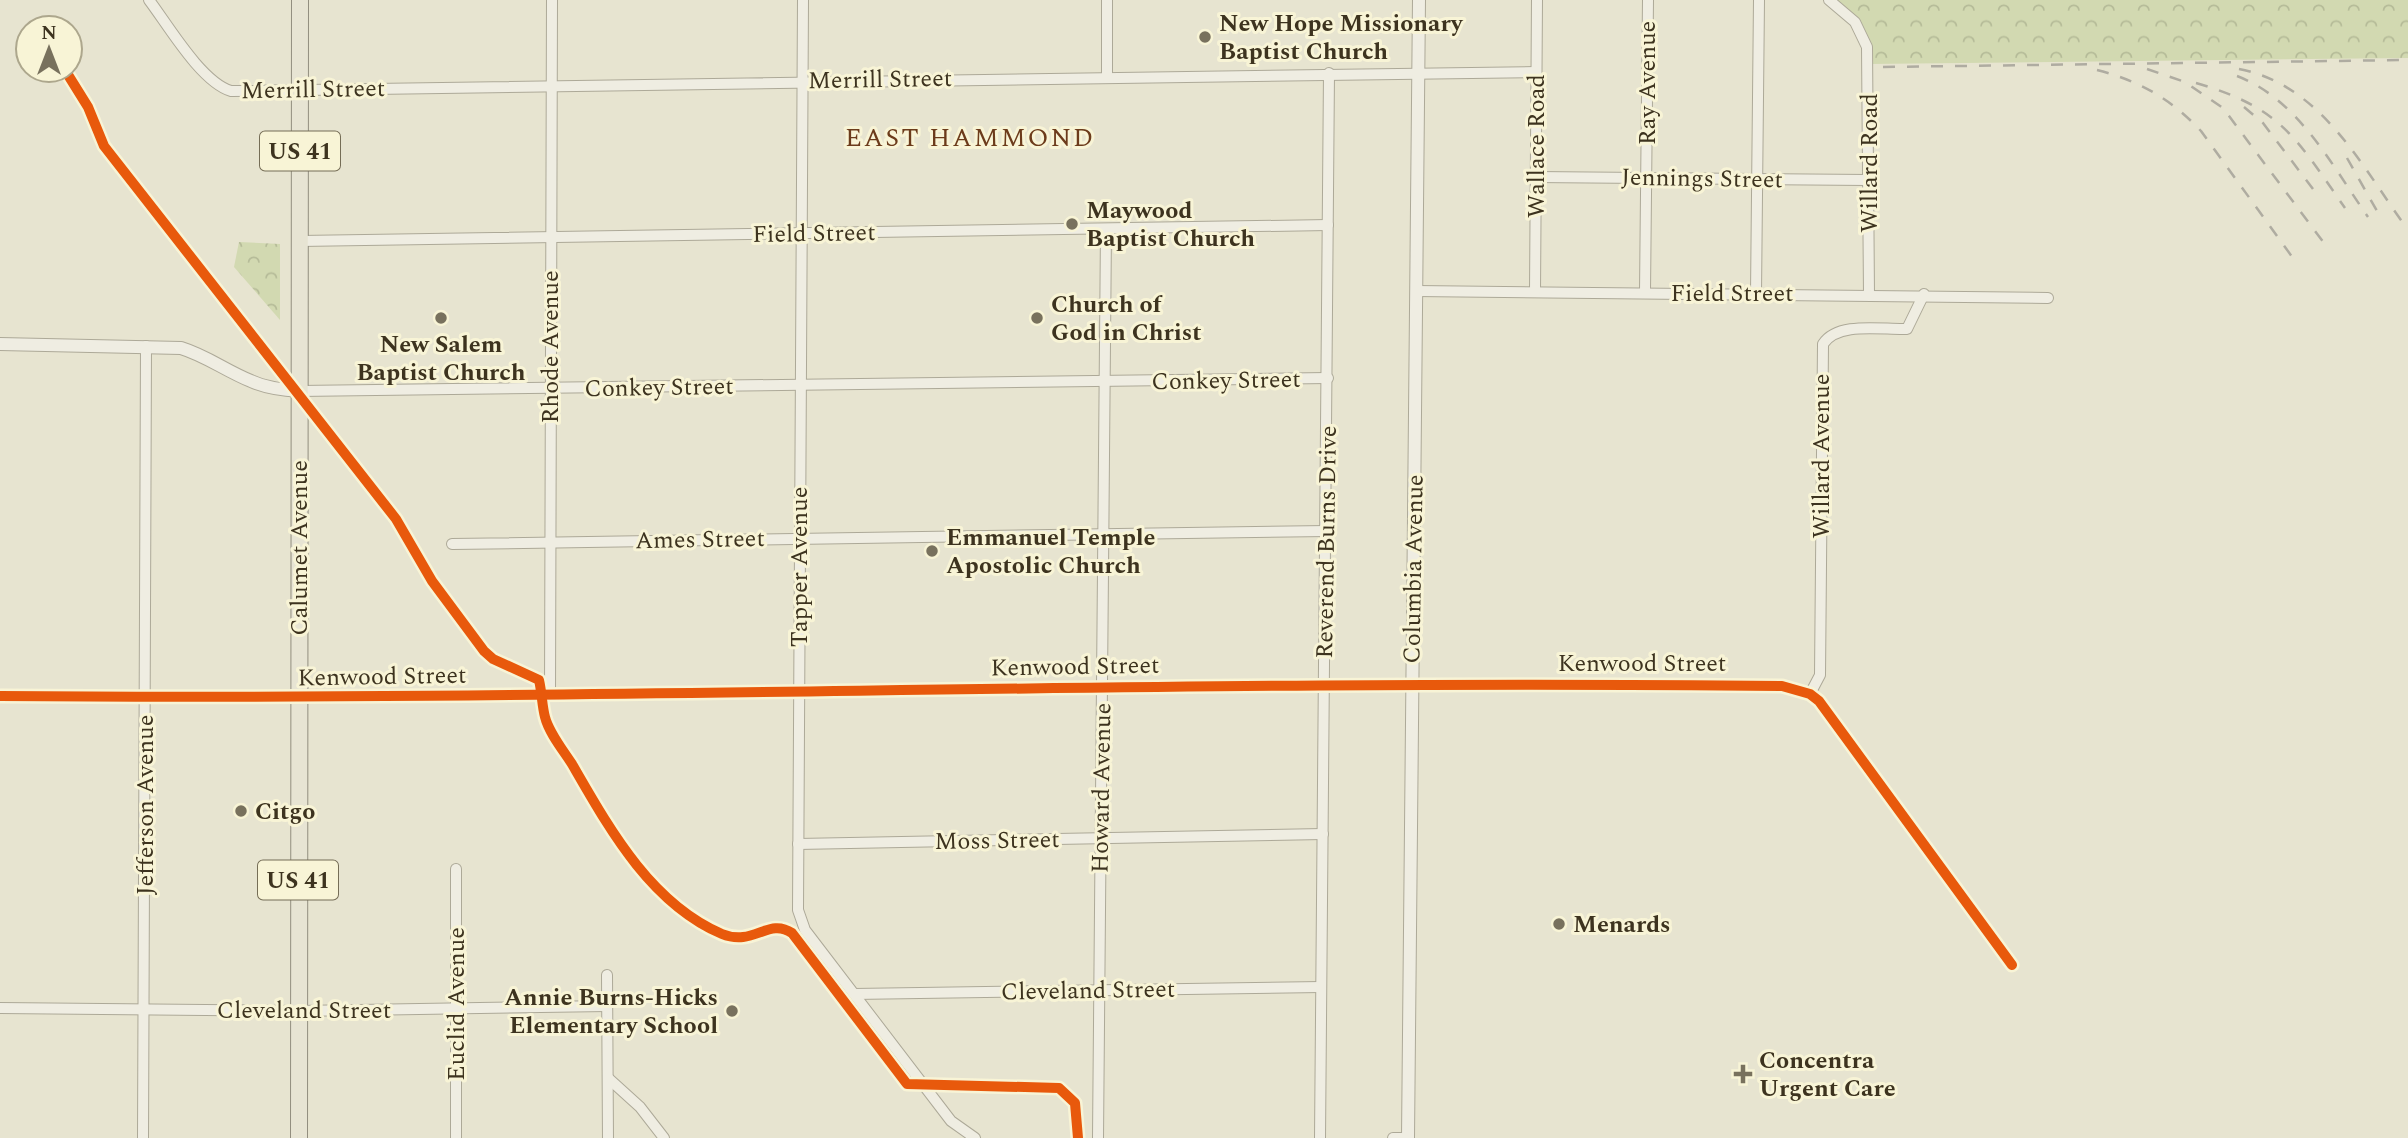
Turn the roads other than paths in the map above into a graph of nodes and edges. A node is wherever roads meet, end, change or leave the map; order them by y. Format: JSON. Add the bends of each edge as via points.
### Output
{"nodes":[{"id":1,"x":149,"y":0,"type":"edge"},
{"id":2,"x":300,"y":0,"type":"edge"},
{"id":3,"x":552,"y":0,"type":"edge"},
{"id":4,"x":803,"y":0,"type":"edge"},
{"id":5,"x":1107,"y":0,"type":"edge"},
{"id":6,"x":1419,"y":0,"type":"edge"},
{"id":7,"x":1537,"y":0,"type":"edge"},
{"id":8,"x":1648,"y":0,"type":"edge"},
{"id":9,"x":1759,"y":0,"type":"edge"},
{"id":10,"x":1829,"y":0,"type":"edge"},
{"id":11,"x":1418,"y":71,"type":"junction"},
{"id":12,"x":1536,"y":72,"type":"junction"},
{"id":13,"x":1329,"y":73,"type":"junction"},
{"id":14,"x":1107,"y":76,"type":"junction"},
{"id":15,"x":802,"y":80,"type":"junction"},
{"id":16,"x":552,"y":85,"type":"junction"},
{"id":17,"x":300,"y":89,"type":"junction"},
{"id":18,"x":1535,"y":177,"type":"junction"},
{"id":19,"x":1646,"y":178,"type":"junction"},
{"id":20,"x":1757,"y":179,"type":"junction"},
{"id":21,"x":1868,"y":180,"type":"junction"},
{"id":22,"x":1328,"y":225,"type":"junction"},
{"id":23,"x":1106,"y":229,"type":"junction"},
{"id":24,"x":802,"y":234,"type":"junction"},
{"id":25,"x":551,"y":237,"type":"junction"},
{"id":26,"x":300,"y":241,"type":"junction"},
{"id":27,"x":1416,"y":291,"type":"junction"},
{"id":28,"x":1535,"y":292,"type":"junction"},
{"id":29,"x":1645,"y":292,"type":"junction"},
{"id":30,"x":1756,"y":293,"type":"junction"},
{"id":31,"x":1924,"y":294,"type":"junction"},
{"id":32,"x":1869,"y":295,"type":"junction"},
{"id":33,"x":2048,"y":298,"type":"dead end"},
{"id":34,"x":0,"y":344,"type":"edge"},
{"id":35,"x":146,"y":346,"type":"junction"},
{"id":36,"x":1328,"y":378,"type":"junction"},
{"id":37,"x":1105,"y":381,"type":"junction"},
{"id":38,"x":800,"y":385,"type":"junction"},
{"id":39,"x":550,"y":389,"type":"junction"},
{"id":40,"x":299,"y":391,"type":"junction"},
{"id":41,"x":1326,"y":531,"type":"junction"},
{"id":42,"x":1103,"y":534,"type":"junction"},
{"id":43,"x":799,"y":538,"type":"junction"},
{"id":44,"x":550,"y":541,"type":"junction"},
{"id":45,"x":452,"y":544,"type":"dead end"},
{"id":46,"x":1412,"y":682,"type":"junction"},
{"id":47,"x":1324,"y":684,"type":"junction"},
{"id":48,"x":1101,"y":687,"type":"junction"},
{"id":49,"x":798,"y":691,"type":"junction"},
{"id":50,"x":1810,"y":694,"type":"junction"},
{"id":51,"x":550,"y":695,"type":"junction"},
{"id":52,"x":0,"y":696,"type":"edge"},
{"id":53,"x":145,"y":697,"type":"junction"},
{"id":54,"x":299,"y":698,"type":"junction"},
{"id":55,"x":1323,"y":834,"type":"junction"},
{"id":56,"x":1100,"y":838,"type":"junction"},
{"id":57,"x":798,"y":844,"type":"junction"},
{"id":58,"x":456,"y":869,"type":"dead end"},
{"id":59,"x":2012,"y":965,"type":"dead end"},
{"id":60,"x":607,"y":975,"type":"dead end"},
{"id":61,"x":1321,"y":987,"type":"junction"},
{"id":62,"x":1099,"y":990,"type":"junction"},
{"id":63,"x":854,"y":994,"type":"junction"},
{"id":64,"x":607,"y":1006,"type":"junction"},
{"id":65,"x":0,"y":1008,"type":"edge"},
{"id":66,"x":144,"y":1009,"type":"junction"},
{"id":67,"x":455,"y":1009,"type":"junction"},
{"id":68,"x":298,"y":1011,"type":"junction"},
{"id":69,"x":608,"y":1078,"type":"junction"},
{"id":70,"x":144,"y":1138,"type":"edge"},
{"id":71,"x":299,"y":1138,"type":"edge"},
{"id":72,"x":456,"y":1138,"type":"edge"},
{"id":73,"x":608,"y":1138,"type":"edge"},
{"id":74,"x":664,"y":1138,"type":"edge"},
{"id":75,"x":975,"y":1138,"type":"edge"},
{"id":76,"x":1098,"y":1138,"type":"edge"},
{"id":77,"x":1320,"y":1138,"type":"edge"},
{"id":78,"x":1393,"y":1138,"type":"edge"},
{"id":79,"x":1408,"y":1138,"type":"edge"}],
"edges":[{"from":1,"to":17,"type":"street","name":"Merrill Street","via":[[203,72],[223,89]]},
{"from":2,"to":17,"type":"main road","name":"Calumet Avenue","number":"US 41"},
{"from":3,"to":16,"type":"street","name":"Rhode Avenue"},
{"from":4,"to":15,"type":"street","name":"Tapper Avenue"},
{"from":5,"to":14,"type":"street"},
{"from":6,"to":11,"type":"street","name":"Columbia Avenue"},
{"from":7,"to":12,"type":"street","name":"Wallace Road"},
{"from":8,"to":19,"type":"street","name":"Ray Avenue"},
{"from":9,"to":20,"type":"street"},
{"from":10,"to":21,"type":"street","name":"Willard Road","via":[[1846,12],[1862,33],[1869,64]]},
{"from":11,"to":12,"type":"street","name":"Merrill Street"},
{"from":11,"to":13,"type":"street","name":"Merrill Street"},
{"from":11,"to":27,"type":"street","name":"Columbia Avenue"},
{"from":12,"to":18,"type":"street","name":"Wallace Road"},
{"from":13,"to":14,"type":"street","name":"Merrill Street"},
{"from":13,"to":22,"type":"street","name":"Reverend Burns Drive"},
{"from":14,"to":15,"type":"street","name":"Merrill Street"},
{"from":15,"to":16,"type":"street","name":"Merrill Street"},
{"from":15,"to":24,"type":"street","name":"Tapper Avenue"},
{"from":16,"to":17,"type":"street","name":"Merrill Street"},
{"from":16,"to":25,"type":"street","name":"Rhode Avenue"},
{"from":17,"to":26,"type":"main road","name":"Calumet Avenue","number":"US 41"},
{"from":18,"to":19,"type":"street","name":"Jennings Street"},
{"from":18,"to":28,"type":"street","name":"Wallace Road"},
{"from":19,"to":20,"type":"street","name":"Jennings Street"},
{"from":19,"to":29,"type":"street","name":"Ray Avenue"},
{"from":20,"to":21,"type":"street","name":"Jennings Street"},
{"from":20,"to":30,"type":"street"},
{"from":21,"to":32,"type":"street","name":"Willard Road"},
{"from":22,"to":23,"type":"street","name":"Field Street"},
{"from":22,"to":36,"type":"street","name":"Reverend Burns Drive"},
{"from":23,"to":24,"type":"street","name":"Field Street"},
{"from":23,"to":37,"type":"street","name":"Howard Avenue"},
{"from":24,"to":25,"type":"street","name":"Field Street"},
{"from":24,"to":38,"type":"street","name":"Tapper Avenue"},
{"from":25,"to":26,"type":"street","name":"Field Street"},
{"from":25,"to":39,"type":"street","name":"Rhode Avenue"},
{"from":26,"to":40,"type":"main road","name":"Calumet Avenue","number":"US 41"},
{"from":27,"to":28,"type":"street","name":"Field Street"},
{"from":27,"to":46,"type":"street","name":"Columbia Avenue"},
{"from":28,"to":29,"type":"street","name":"Field Street"},
{"from":29,"to":30,"type":"street","name":"Field Street"},
{"from":30,"to":32,"type":"street","name":"Field Street"},
{"from":31,"to":32,"type":"street","name":"Field Street"},
{"from":31,"to":33,"type":"street","name":"Field Street"},
{"from":31,"to":50,"type":"street","name":"Willard Avenue","via":[[1907,330],[1844,330],[1828,336],[1823,344],[1820,675]]},
{"from":34,"to":35,"type":"street","name":"Conkey Street"},
{"from":35,"to":40,"type":"street","name":"Conkey Street","via":[[205,355],[250,381]]},
{"from":35,"to":53,"type":"street","name":"Jefferson Avenue"},
{"from":36,"to":37,"type":"street","name":"Conkey Street"},
{"from":36,"to":41,"type":"street","name":"Reverend Burns Drive"},
{"from":37,"to":38,"type":"street","name":"Conkey Street"},
{"from":37,"to":42,"type":"street","name":"Howard Avenue"},
{"from":38,"to":39,"type":"street","name":"Conkey Street"},
{"from":38,"to":43,"type":"street","name":"Tapper Avenue"},
{"from":39,"to":40,"type":"street","name":"Conkey Street"},
{"from":39,"to":44,"type":"street","name":"Rhode Avenue"},
{"from":40,"to":54,"type":"main road","name":"Calumet Avenue","number":"US 41"},
{"from":41,"to":42,"type":"street","name":"Ames Street"},
{"from":41,"to":47,"type":"street","name":"Reverend Burns Drive"},
{"from":42,"to":43,"type":"street","name":"Ames Street"},
{"from":42,"to":48,"type":"street","name":"Howard Avenue"},
{"from":43,"to":44,"type":"street","name":"Ames Street"},
{"from":43,"to":49,"type":"street","name":"Tapper Avenue"},
{"from":44,"to":45,"type":"street","name":"Ames Street"},
{"from":44,"to":51,"type":"street","name":"Rhode Avenue"},
{"from":46,"to":47,"type":"street","name":"Kenwood Street"},
{"from":46,"to":50,"type":"street","name":"Kenwood Street","via":[[1782,685]]},
{"from":46,"to":79,"type":"street","name":"Columbia Avenue"},
{"from":47,"to":48,"type":"street","name":"Kenwood Street"},
{"from":47,"to":55,"type":"street","name":"Reverend Burns Drive"},
{"from":48,"to":49,"type":"street","name":"Kenwood Street"},
{"from":48,"to":56,"type":"street","name":"Howard Avenue"},
{"from":49,"to":51,"type":"street","name":"Kenwood Street"},
{"from":49,"to":57,"type":"street","name":"Tapper Avenue"},
{"from":50,"to":59,"type":"street"},
{"from":51,"to":54,"type":"street","name":"Kenwood Street"},
{"from":52,"to":53,"type":"street","name":"Kenwood Street"},
{"from":53,"to":54,"type":"street","name":"Kenwood Street"},
{"from":53,"to":66,"type":"street","name":"Jefferson Avenue"},
{"from":54,"to":68,"type":"main road","name":"Calumet Avenue","number":"US 41"},
{"from":55,"to":56,"type":"street","name":"Moss Street"},
{"from":55,"to":61,"type":"street","name":"Reverend Burns Drive"},
{"from":56,"to":57,"type":"street","name":"Moss Street"},
{"from":56,"to":62,"type":"street","name":"Howard Avenue"},
{"from":57,"to":63,"type":"street","name":"Tapper Avenue","via":[[799,919]]},
{"from":58,"to":67,"type":"street","name":"Euclid Avenue"},
{"from":60,"to":64,"type":"street"},
{"from":61,"to":62,"type":"street","name":"Cleveland Street"},
{"from":61,"to":77,"type":"street","name":"Reverend Burns Drive"},
{"from":62,"to":63,"type":"street","name":"Cleveland Street"},
{"from":62,"to":76,"type":"street","name":"Howard Avenue"},
{"from":63,"to":75,"type":"street","name":"Tapper Avenue","via":[[951,1121]]},
{"from":64,"to":67,"type":"street","name":"Cleveland Street"},
{"from":64,"to":69,"type":"street"},
{"from":65,"to":66,"type":"street","name":"Cleveland Street"},
{"from":66,"to":68,"type":"street","name":"Cleveland Street"},
{"from":66,"to":70,"type":"street","name":"Jefferson Avenue"},
{"from":67,"to":68,"type":"street","name":"Cleveland Street"},
{"from":67,"to":72,"type":"street","name":"Euclid Avenue"},
{"from":68,"to":71,"type":"main road","name":"Calumet Avenue","number":"US 41"},
{"from":69,"to":73,"type":"street"},
{"from":69,"to":74,"type":"street","via":[[640,1107]]},
{"from":78,"to":79,"type":"street"}]}
